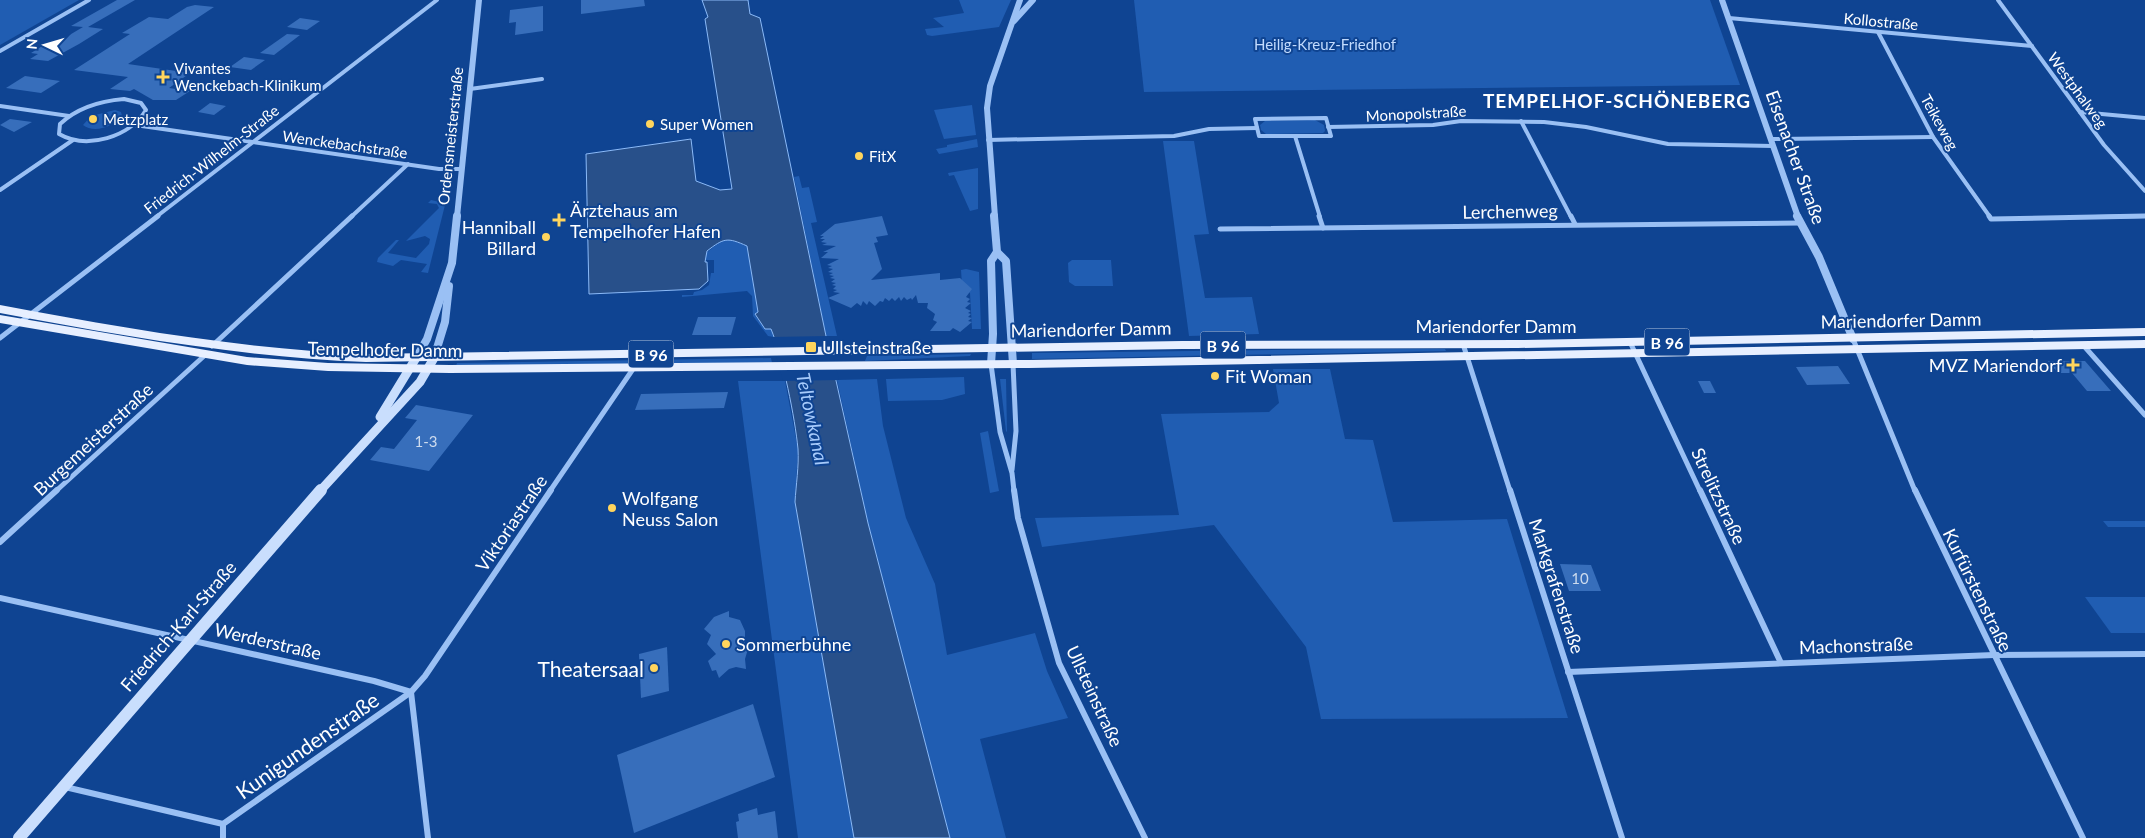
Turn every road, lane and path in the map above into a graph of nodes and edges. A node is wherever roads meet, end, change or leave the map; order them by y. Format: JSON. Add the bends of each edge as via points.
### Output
{"nodes":[{"id":1,"x":89,"y":0,"type":"edge"},
{"id":2,"x":437,"y":0,"type":"edge"},
{"id":3,"x":479,"y":0,"type":"edge"},
{"id":4,"x":1020,"y":0,"type":"edge"},
{"id":5,"x":1033,"y":0,"type":"edge"},
{"id":6,"x":1722,"y":0,"type":"edge"},
{"id":7,"x":1998,"y":0,"type":"edge"},
{"id":8,"x":1729,"y":18,"type":"junction"},
{"id":9,"x":1012,"y":23,"type":"junction"},
{"id":10,"x":1878,"y":32,"type":"junction"},
{"id":11,"x":2032,"y":46,"type":"junction"},
{"id":12,"x":0,"y":51,"type":"edge"},
{"id":13,"x":542,"y":79,"type":"dead end"},
{"id":14,"x":470,"y":89,"type":"junction"},
{"id":15,"x":0,"y":106,"type":"edge"},
{"id":16,"x":2080,"y":112,"type":"junction"},
{"id":17,"x":69,"y":116,"type":"junction"},
{"id":18,"x":2145,"y":118,"type":"edge"},
{"id":19,"x":1521,"y":121,"type":"junction"},
{"id":20,"x":135,"y":125,"type":"junction"},
{"id":21,"x":1328,"y":127,"type":"junction"},
{"id":22,"x":1257,"y":128,"type":"junction"},
{"id":23,"x":1295,"y":136,"type":"junction"},
{"id":24,"x":1933,"y":137,"type":"junction"},
{"id":25,"x":73,"y":140,"type":"junction"},
{"id":26,"x":988,"y":140,"type":"junction"},
{"id":27,"x":253,"y":142,"type":"junction"},
{"id":28,"x":1772,"y":143,"type":"junction"},
{"id":29,"x":408,"y":164,"type":"junction"},
{"id":30,"x":462,"y":169,"type":"junction"},
{"id":31,"x":0,"y":190,"type":"edge"},
{"id":32,"x":2145,"y":191,"type":"edge"},
{"id":33,"x":2145,"y":216,"type":"edge"},
{"id":34,"x":1800,"y":223,"type":"junction"},
{"id":35,"x":1575,"y":224,"type":"junction"},
{"id":36,"x":1323,"y":228,"type":"junction"},
{"id":37,"x":1220,"y":229,"type":"dead end"},
{"id":38,"x":997,"y":252,"type":"junction"},
{"id":39,"x":449,"y":275,"type":"junction"},
{"id":40,"x":0,"y":309,"type":"edge"},
{"id":41,"x":30,"y":314,"type":"junction"},
{"id":42,"x":0,"y":319,"type":"edge"},
{"id":43,"x":20,"y":323,"type":"junction"},
{"id":44,"x":2145,"y":332,"type":"edge"},
{"id":45,"x":0,"y":338,"type":"edge"},
{"id":46,"x":1463,"y":344,"type":"junction"},
{"id":47,"x":1855,"y":344,"type":"junction"},
{"id":48,"x":2145,"y":344,"type":"edge"},
{"id":49,"x":2084,"y":346,"type":"junction"},
{"id":50,"x":1632,"y":347,"type":"junction"},
{"id":51,"x":1012,"y":348,"type":"junction"},
{"id":52,"x":992,"y":349,"type":"junction"},
{"id":53,"x":207,"y":351,"type":"junction"},
{"id":54,"x":770,"y":352,"type":"joint"},
{"id":55,"x":1467,"y":356,"type":"junction"},
{"id":56,"x":413,"y":363,"type":"junction"},
{"id":57,"x":431,"y":363,"type":"junction"},
{"id":58,"x":992,"y":364,"type":"junction"},
{"id":59,"x":1013,"y":364,"type":"junction"},
{"id":60,"x":773,"y":367,"type":"joint"},
{"id":61,"x":633,"y":369,"type":"junction"},
{"id":62,"x":2145,"y":415,"type":"edge"},
{"id":63,"x":365,"y":439,"type":"junction"},
{"id":64,"x":1012,"y":474,"type":"junction"},
{"id":65,"x":0,"y":542,"type":"edge"},
{"id":66,"x":0,"y":598,"type":"edge"},
{"id":67,"x":190,"y":639,"type":"junction"},
{"id":68,"x":2145,"y":654,"type":"edge"},
{"id":69,"x":1994,"y":655,"type":"junction"},
{"id":70,"x":1781,"y":664,"type":"junction"},
{"id":71,"x":1568,"y":672,"type":"junction"},
{"id":72,"x":410,"y":692,"type":"junction"},
{"id":73,"x":63,"y":787,"type":"junction"},
{"id":74,"x":223,"y":824,"type":"junction"},
{"id":75,"x":19,"y":838,"type":"edge"},
{"id":76,"x":223,"y":838,"type":"edge"},
{"id":77,"x":428,"y":838,"type":"edge"},
{"id":78,"x":1145,"y":838,"type":"edge"},
{"id":79,"x":1622,"y":838,"type":"edge"},
{"id":80,"x":2083,"y":838,"type":"edge"}],
"edges":[{"from":1,"to":12,"type":"street"},
{"from":2,"to":27,"type":"street","name":"Friedrich-Wilhelm-Straße"},
{"from":3,"to":14,"type":"street","name":"Ordensmeisterstraße"},
{"from":4,"to":9,"type":"street","name":"Ullsteinstraße"},
{"from":5,"to":9,"type":"street","name":"Ullsteinstraße"},
{"from":6,"to":8,"type":"street","name":"Eisenacher Straße"},
{"from":7,"to":11,"type":"street","name":"Westphalweg"},
{"from":8,"to":10,"type":"street","name":"Kollostraße"},
{"from":8,"to":28,"type":"street","name":"Eisenacher Straße"},
{"from":9,"to":26,"type":"street","name":"Ullsteinstraße","via":[[990,86]]},
{"from":10,"to":11,"type":"street","name":"Kollostraße"},
{"from":10,"to":24,"type":"street","name":"Teikeweg"},
{"from":11,"to":16,"type":"street","name":"Westphalweg"},
{"from":13,"to":14,"type":"street"},
{"from":14,"to":30,"type":"street","name":"Ordensmeisterstraße"},
{"from":15,"to":17,"type":"street"},
{"from":16,"to":18,"type":"street"},
{"from":16,"to":32,"type":"street","name":"Westphalweg"},
{"from":17,"to":20,"type":"street","via":[[105,101],[132,100],[141,102],[146,110]]},
{"from":17,"to":25,"type":"street","via":[[60,124],[58,131],[62,137]]},
{"from":19,"to":21,"type":"street","name":"Monopolstraße"},
{"from":19,"to":28,"type":"street","name":"Monopolstraße","via":[[1577,126],[1668,144]]},
{"from":19,"to":35,"type":"street"},
{"from":20,"to":25,"type":"street","via":[[108,137]]},
{"from":20,"to":27,"type":"street","name":"Wenckebachstraße"},
{"from":21,"to":22,"type":"street","name":"Monopolstraße","via":[[1326,118],[1255,119]]},
{"from":21,"to":23,"type":"street","via":[[1331,136]]},
{"from":22,"to":23,"type":"street","via":[[1259,136]]},
{"from":22,"to":26,"type":"street","via":[[1209,128],[1174,136]]},
{"from":23,"to":36,"type":"street"},
{"from":24,"to":28,"type":"street","name":"Monopolstraße"},
{"from":24,"to":33,"type":"street","name":"Teikeweg","via":[[1990,219]]},
{"from":25,"to":31,"type":"street"},
{"from":26,"to":38,"type":"street","name":"Ullsteinstraße"},
{"from":27,"to":29,"type":"street","name":"Wenckebachstraße"},
{"from":27,"to":41,"type":"street","name":"Friedrich-Wilhelm-Straße"},
{"from":28,"to":34,"type":"street","name":"Eisenacher Straße"},
{"from":29,"to":30,"type":"street","name":"Wenckebachstraße"},
{"from":29,"to":53,"type":"street","name":"Burgemeisterstraße"},
{"from":30,"to":39,"type":"street","name":"Ordensmeisterstraße"},
{"from":34,"to":35,"type":"street","name":"Lerchenweg"},
{"from":34,"to":47,"type":"street","name":"Eisenacher Straße","via":[[1820,258]]},
{"from":35,"to":36,"type":"street","name":"Lerchenweg"},
{"from":36,"to":37,"type":"street","name":"Lerchenweg"},
{"from":38,"to":51,"type":"street","name":"Ullsteinstraße","via":[[1006,261]]},
{"from":38,"to":52,"type":"street","name":"Ullsteinstraße","via":[[992,262]]},
{"from":39,"to":56,"type":"street","name":"Ordensmeisterstraße","via":[[427,339]]},
{"from":39,"to":57,"type":"street","name":"Ordensmeisterstraße","via":[[442,340]]},
{"from":40,"to":41,"type":"main road","name":"Tempelhofer Damm","number":"B 96"},
{"from":41,"to":43,"type":"street","name":"Friedrich-Wilhelm-Straße"},
{"from":41,"to":53,"type":"main road","name":"Tempelhofer Damm","number":"B 96"},
{"from":42,"to":43,"type":"main road","name":"Tempelhofer Damm","number":"B 96"},
{"from":43,"to":45,"type":"street","name":"Friedrich-Wilhelm-Straße"},
{"from":43,"to":53,"type":"main road","name":"Tempelhofer Damm","number":"B 96"},
{"from":44,"to":47,"type":"main road","name":"Mariendorfer Damm","number":"B 96"},
{"from":46,"to":50,"type":"main road","name":"Mariendorfer Damm","number":"B 96"},
{"from":46,"to":51,"type":"main road","name":"Mariendorfer Damm","number":"B 96"},
{"from":46,"to":55,"type":"street","name":"Markgrafenstraße"},
{"from":47,"to":49,"type":"main road","name":"Mariendorfer Damm","number":"B 96"},
{"from":47,"to":50,"type":"main road","name":"Mariendorfer Damm","number":"B 96"},
{"from":47,"to":69,"type":"street","name":"Kurfürstenstraße","via":[[1916,496]]},
{"from":48,"to":49,"type":"main road","name":"Mariendorfer Damm","number":"B 96"},
{"from":49,"to":62,"type":"street"},
{"from":50,"to":55,"type":"main road","name":"Mariendorfer Damm","number":"B 96"},
{"from":50,"to":70,"type":"street","name":"Strelitzstraße"},
{"from":51,"to":52,"type":"main road","name":"Mariendorfer Damm","number":"B 96"},
{"from":51,"to":59,"type":"street","name":"Ullsteinstraße"},
{"from":52,"to":54,"type":"main road","name":"Mariendorfer Damm","number":"B 96"},
{"from":52,"to":58,"type":"street","name":"Ullsteinstraße"},
{"from":53,"to":56,"type":"main road","name":"Tempelhofer Damm","number":"B 96","via":[[304,366]]},
{"from":53,"to":65,"type":"street","name":"Burgemeisterstraße"},
{"from":54,"to":57,"type":"main road","name":"Tempelhofer Damm","number":"B 96"},
{"from":55,"to":59,"type":"main road","name":"Mariendorfer Damm","number":"B 96"},
{"from":55,"to":71,"type":"street","name":"Markgrafenstraße"},
{"from":56,"to":57,"type":"main road","name":"Tempelhofer Damm","number":"B 96"},
{"from":56,"to":63,"type":"main road","name":"Friedrich-Karl-Straße"},
{"from":57,"to":61,"type":"main road","name":"Tempelhofer Damm","number":"B 96"},
{"from":57,"to":63,"type":"main road","name":"Friedrich-Karl-Straße","via":[[420,382]]},
{"from":58,"to":59,"type":"main road","name":"Mariendorfer Damm","number":"B 96"},
{"from":58,"to":60,"type":"main road","name":"Mariendorfer Damm","number":"B 96"},
{"from":58,"to":64,"type":"street","name":"Ullsteinstraße","via":[[1000,432]]},
{"from":59,"to":64,"type":"street","name":"Ullsteinstraße","via":[[1016,431]]},
{"from":60,"to":61,"type":"main road","name":"Tempelhofer Damm","number":"B 96"},
{"from":61,"to":72,"type":"street","name":"Viktoriastraße","via":[[425,676]]},
{"from":63,"to":67,"type":"main road","name":"Friedrich-Karl-Straße"},
{"from":64,"to":78,"type":"street","name":"Ullsteinstraße","via":[[1018,518],[1059,664]]},
{"from":66,"to":67,"type":"street","name":"Werderstraße"},
{"from":67,"to":72,"type":"street","name":"Werderstraße"},
{"from":67,"to":73,"type":"main road","name":"Friedrich-Karl-Straße"},
{"from":68,"to":69,"type":"street","name":"Machonstraße"},
{"from":69,"to":70,"type":"street","name":"Machonstraße"},
{"from":69,"to":80,"type":"street","name":"Kurfürstenstraße"},
{"from":70,"to":71,"type":"street","name":"Machonstraße"},
{"from":71,"to":79,"type":"street","name":"Markgrafenstraße"},
{"from":72,"to":74,"type":"street","name":"Kunigundenstraße"},
{"from":72,"to":77,"type":"street"},
{"from":73,"to":74,"type":"street"},
{"from":73,"to":75,"type":"main road","name":"Friedrich-Karl-Straße"},
{"from":74,"to":76,"type":"street"}]}
